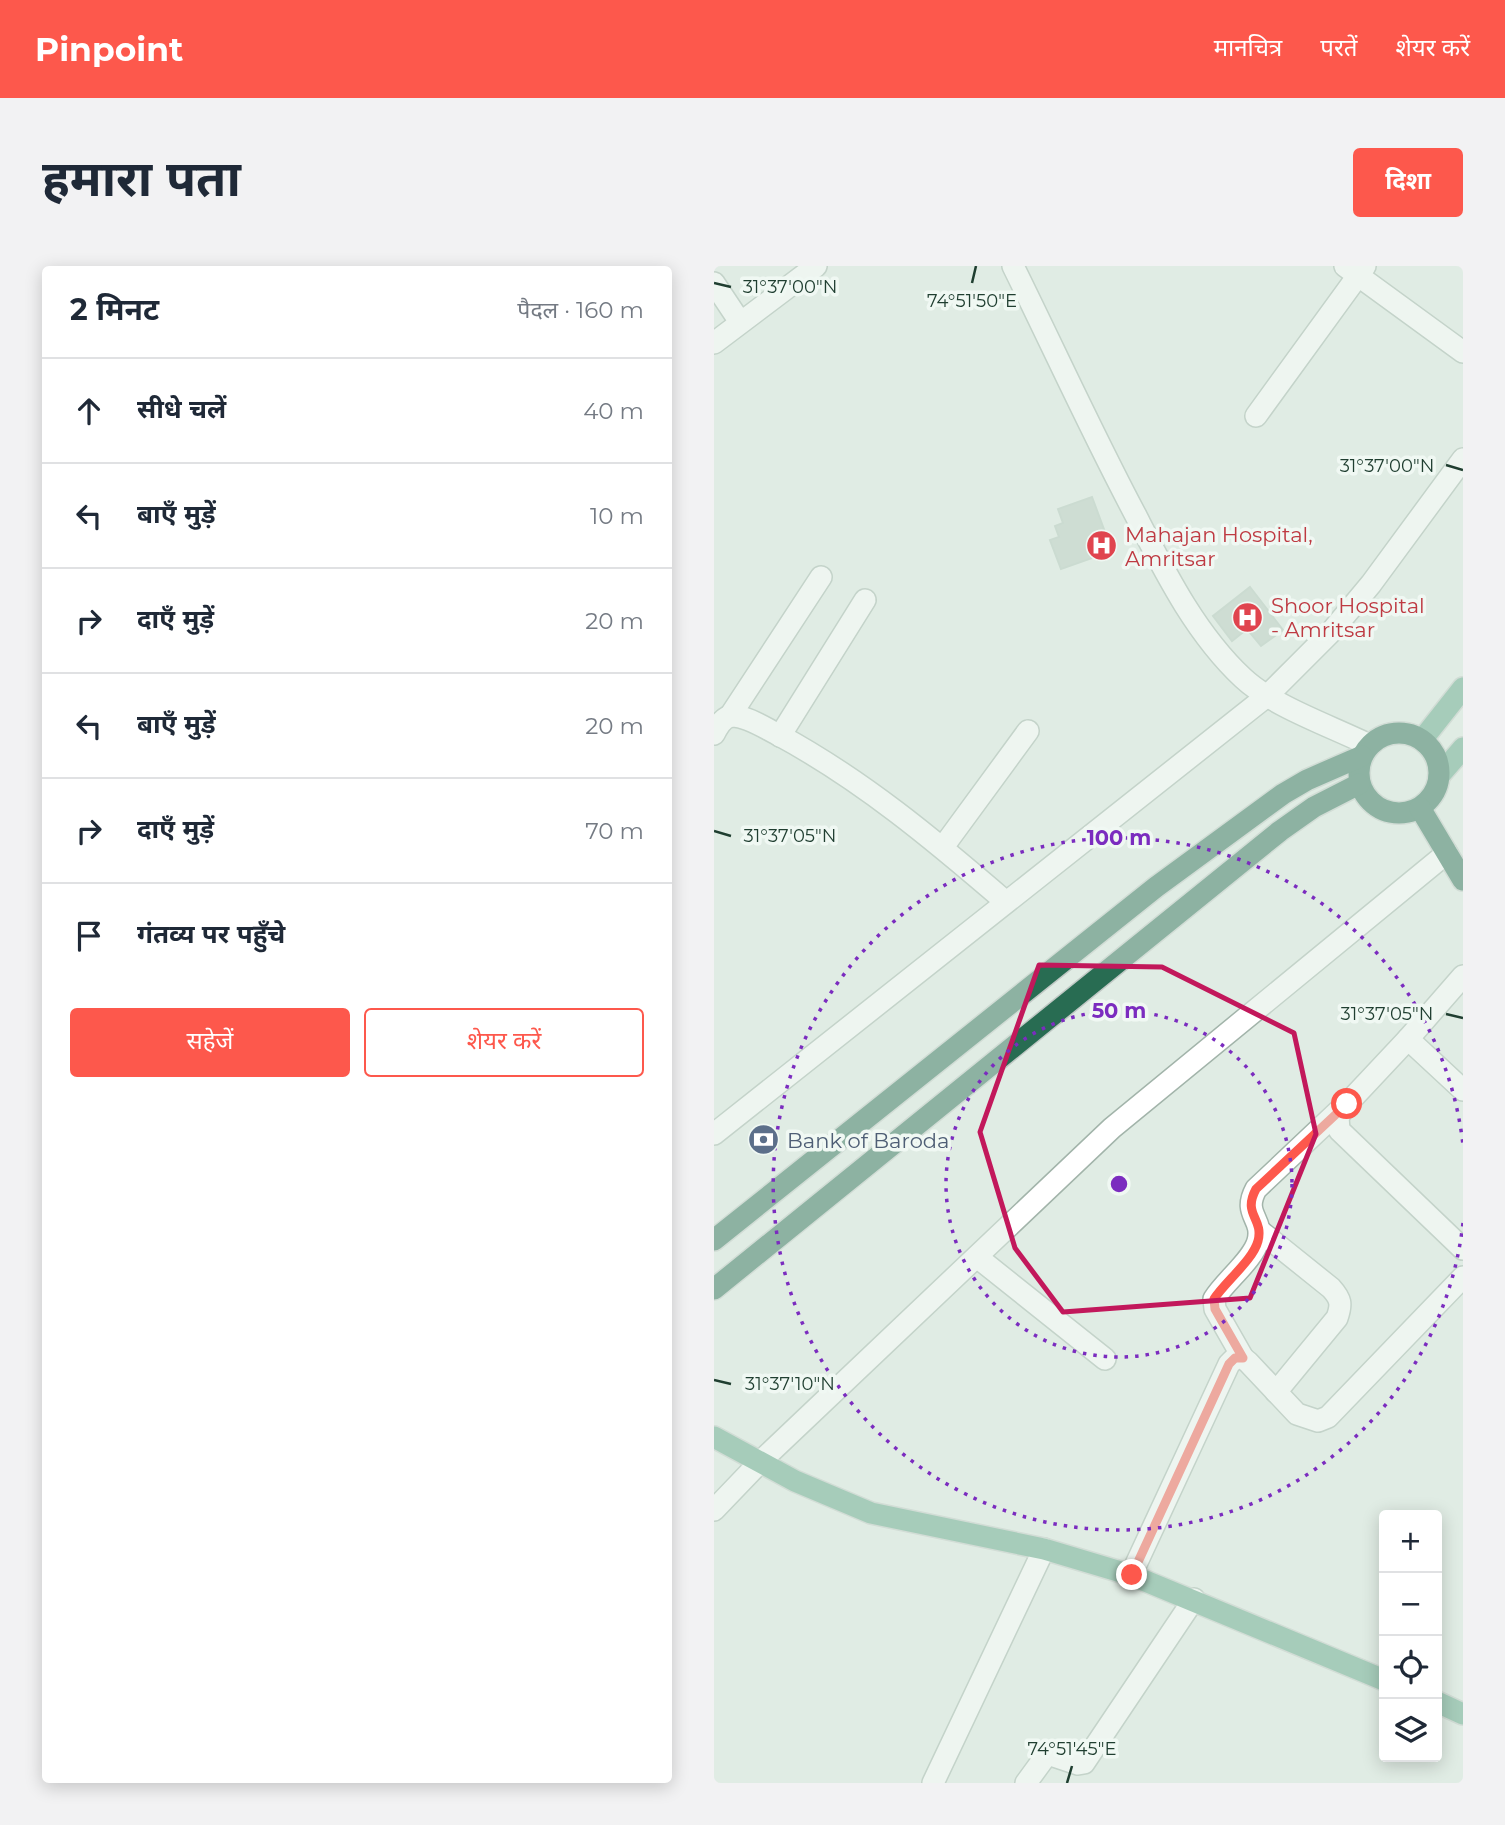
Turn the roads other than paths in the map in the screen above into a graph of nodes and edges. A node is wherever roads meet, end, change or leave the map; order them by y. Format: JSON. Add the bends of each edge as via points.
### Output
{"nodes":[{"id":1,"x":816,"y":266,"type":"edge"},
{"id":2,"x":1013,"y":266,"type":"edge"},
{"id":3,"x":1356,"y":269,"type":"edge"},
{"id":4,"x":714,"y":283,"type":"edge"},
{"id":5,"x":740,"y":322,"type":"junction"},
{"id":6,"x":714,"y":342,"type":"edge"},
{"id":7,"x":1463,"y":352,"type":"edge"},
{"id":8,"x":1256,"y":416,"type":"dead end"},
{"id":9,"x":1463,"y":459,"type":"edge"},
{"id":10,"x":821,"y":577,"type":"dead end"},
{"id":11,"x":865,"y":600,"type":"dead end"},
{"id":12,"x":1463,"y":688,"type":"edge"},
{"id":13,"x":1267,"y":696,"type":"junction"},
{"id":14,"x":730,"y":716,"type":"junction"},
{"id":15,"x":1028,"y":731,"type":"dead end"},
{"id":16,"x":714,"y":734,"type":"edge"},
{"id":17,"x":780,"y":736,"type":"junction"},
{"id":18,"x":1422,"y":740,"type":"junction"},
{"id":19,"x":1463,"y":748,"type":"edge"},
{"id":20,"x":1366,"y":750,"type":"junction"},
{"id":21,"x":1439,"y":776,"type":"junction"},
{"id":22,"x":1359,"y":784,"type":"junction"},
{"id":23,"x":1420,"y":808,"type":"junction"},
{"id":24,"x":943,"y":847,"type":"junction"},
{"id":25,"x":1447,"y":853,"type":"junction"},
{"id":26,"x":1463,"y":880,"type":"edge"},
{"id":27,"x":1006,"y":902,"type":"junction"},
{"id":28,"x":1463,"y":976,"type":"edge"},
{"id":29,"x":1408,"y":1039,"type":"junction"},
{"id":30,"x":1463,"y":1090,"type":"edge"},
{"id":31,"x":1347,"y":1104,"type":"junction"},
{"id":32,"x":714,"y":1134,"type":"edge"},
{"id":33,"x":1260,"y":1231,"type":"junction"},
{"id":34,"x":714,"y":1240,"type":"edge"},
{"id":35,"x":1463,"y":1249,"type":"edge"},
{"id":36,"x":976,"y":1257,"type":"junction"},
{"id":37,"x":1463,"y":1277,"type":"edge"},
{"id":38,"x":714,"y":1289,"type":"edge"},
{"id":39,"x":1243,"y":1358,"type":"junction"},
{"id":40,"x":1105,"y":1359,"type":"dead end"},
{"id":41,"x":1276,"y":1392,"type":"junction"},
{"id":42,"x":714,"y":1437,"type":"edge"},
{"id":43,"x":759,"y":1463,"type":"junction"},
{"id":44,"x":714,"y":1510,"type":"edge"},
{"id":45,"x":1044,"y":1549,"type":"junction"},
{"id":46,"x":1132,"y":1575,"type":"junction"},
{"id":47,"x":1194,"y":1599,"type":"junction"},
{"id":48,"x":1379,"y":1678,"type":"edge"},
{"id":49,"x":1442,"y":1704,"type":"edge"},
{"id":50,"x":1461,"y":1710,"type":"edge"},
{"id":51,"x":933,"y":1783,"type":"edge"},
{"id":52,"x":1026,"y":1783,"type":"edge"}],
"edges":[{"from":1,"to":5,"type":"street"},
{"from":2,"to":13,"type":"street","via":[[1167,577],[1226,658]]},
{"from":3,"to":7,"type":"street"},
{"from":3,"to":8,"type":"street"},
{"from":4,"to":5,"type":"street"},
{"from":5,"to":6,"type":"street"},
{"from":9,"to":13,"type":"street","via":[[1371,584]]},
{"from":10,"to":14,"type":"street"},
{"from":11,"to":17,"type":"street"},
{"from":12,"to":18,"type":"main road"},
{"from":13,"to":20,"type":"street"},
{"from":13,"to":27,"type":"street"},
{"from":14,"to":16,"type":"street"},
{"from":14,"to":17,"type":"street"},
{"from":15,"to":24,"type":"street"},
{"from":17,"to":24,"type":"street","via":[[870,792]]},
{"from":18,"to":20,"type":"highway","via":[[1404,733],[1385,735]]},
{"from":18,"to":21,"type":"highway","via":[[1438,762]]},
{"from":19,"to":21,"type":"main road"},
{"from":20,"to":22,"type":"highway","via":[[1358,769]]},
{"from":20,"to":34,"type":"highway","via":[[1283,794],[1156,887]]},
{"from":21,"to":23,"type":"highway","via":[[1434,794]]},
{"from":22,"to":23,"type":"highway","via":[[1368,800],[1384,811]]},
{"from":22,"to":38,"type":"highway","via":[[1280,831]]},
{"from":23,"to":25,"type":"highway"},
{"from":24,"to":27,"type":"street"},
{"from":25,"to":26,"type":"highway"},
{"from":25,"to":36,"type":"street","via":[[1112,1128]]},
{"from":27,"to":32,"type":"street"},
{"from":28,"to":29,"type":"street"},
{"from":29,"to":30,"type":"street"},
{"from":29,"to":31,"type":"street"},
{"from":31,"to":33,"type":"street","via":[[1256,1189],[1250,1209]]},
{"from":31,"to":35,"type":"street","via":[[1338,1117],[1339,1130]]},
{"from":33,"to":39,"type":"street","via":[[1258,1244],[1214,1299],[1215,1309]]},
{"from":33,"to":41,"type":"street","via":[[1331,1289],[1341,1307]]},
{"from":36,"to":40,"type":"street"},
{"from":36,"to":43,"type":"street"},
{"from":37,"to":41,"type":"street","via":[[1328,1417],[1306,1419]]},
{"from":39,"to":41,"type":"street"},
{"from":39,"to":46,"type":"street","via":[[1229,1364]]},
{"from":42,"to":43,"type":"main road"},
{"from":43,"to":44,"type":"street"},
{"from":43,"to":45,"type":"main road","via":[[871,1513]]},
{"from":45,"to":46,"type":"main road"},
{"from":45,"to":51,"type":"street"},
{"from":46,"to":47,"type":"main road"},
{"from":47,"to":48,"type":"main road"},
{"from":47,"to":52,"type":"street","via":[[1084,1763],[1051,1755]]},
{"from":49,"to":50,"type":"main road"}]}
